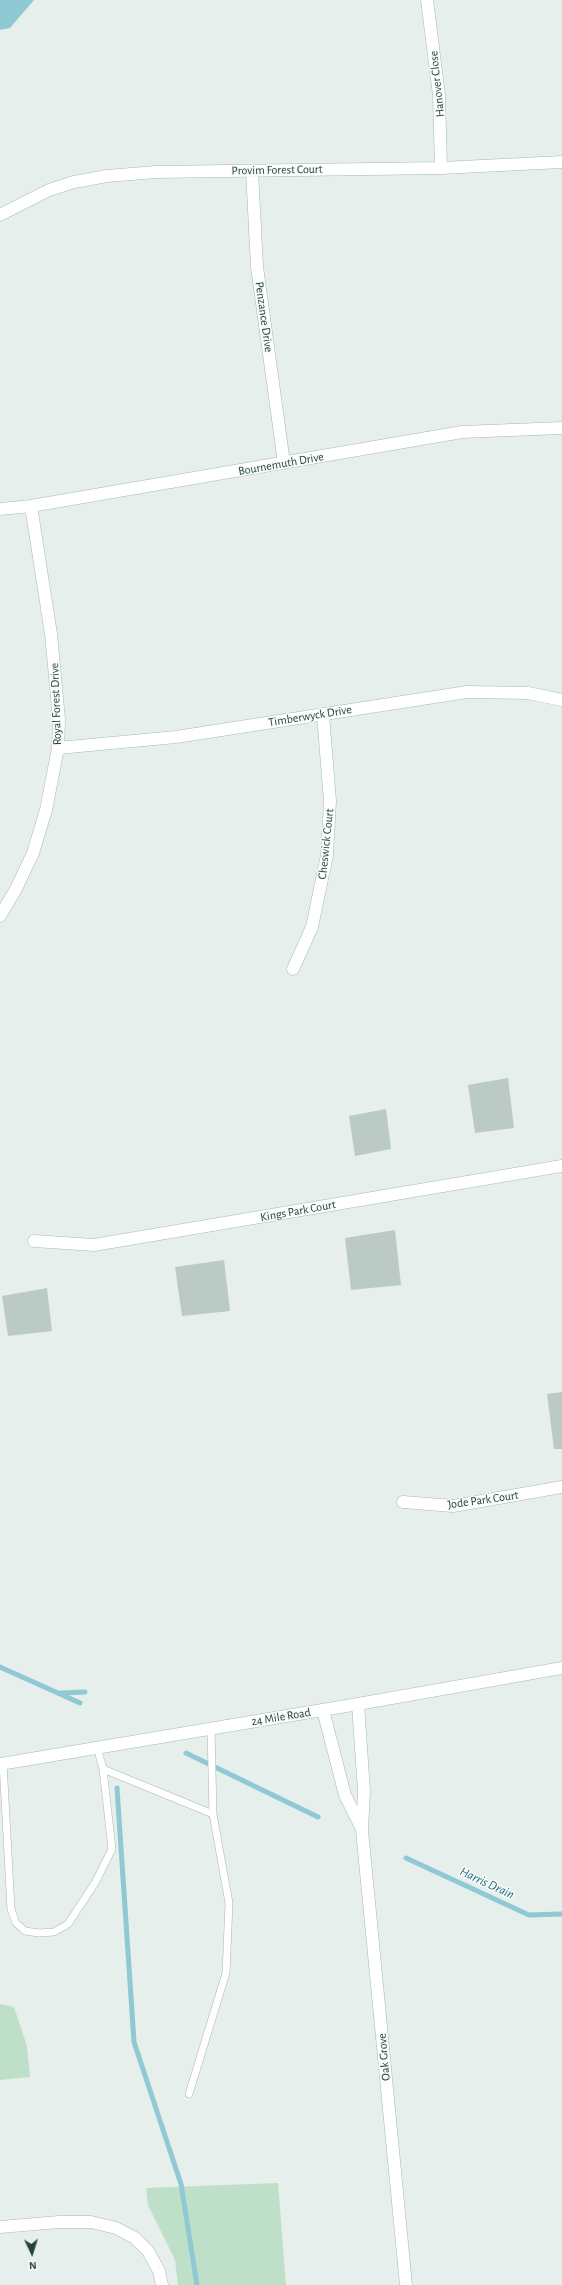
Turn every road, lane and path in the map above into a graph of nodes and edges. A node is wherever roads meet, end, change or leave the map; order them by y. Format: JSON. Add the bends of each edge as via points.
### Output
{"nodes":[{"id":1,"x":427,"y":0,"type":"edge"},
{"id":2,"x":562,"y":162,"type":"edge"},
{"id":3,"x":441,"y":168,"type":"junction"},
{"id":4,"x":252,"y":171,"type":"junction"},
{"id":5,"x":0,"y":215,"type":"edge"},
{"id":6,"x":562,"y":428,"type":"edge"},
{"id":7,"x":284,"y":463,"type":"junction"},
{"id":8,"x":31,"y":506,"type":"junction"},
{"id":9,"x":0,"y":509,"type":"edge"},
{"id":10,"x":562,"y":700,"type":"edge"},
{"id":11,"x":323,"y":715,"type":"junction"},
{"id":12,"x":58,"y":748,"type":"junction"},
{"id":13,"x":0,"y":916,"type":"edge"},
{"id":14,"x":293,"y":969,"type":"dead end"},
{"id":15,"x":562,"y":1166,"type":"edge"},
{"id":16,"x":34,"y":1241,"type":"dead end"},
{"id":17,"x":562,"y":1487,"type":"edge"},
{"id":18,"x":403,"y":1502,"type":"dead end"},
{"id":19,"x":562,"y":1668,"type":"edge"},
{"id":20,"x":358,"y":1704,"type":"junction"},
{"id":21,"x":323,"y":1710,"type":"junction"},
{"id":22,"x":211,"y":1729,"type":"junction"},
{"id":23,"x":97,"y":1747,"type":"junction"},
{"id":24,"x":1,"y":1764,"type":"edge"},
{"id":25,"x":103,"y":1769,"type":"junction"},
{"id":26,"x":213,"y":1814,"type":"junction"},
{"id":27,"x":362,"y":1830,"type":"junction"},
{"id":28,"x":189,"y":2094,"type":"dead end"},
{"id":29,"x":0,"y":2227,"type":"edge"},
{"id":30,"x":162,"y":2285,"type":"edge"},
{"id":31,"x":406,"y":2285,"type":"edge"}],
"edges":[{"from":1,"to":3,"type":"street","name":"Hanover Close","via":[[439,95]]},
{"from":2,"to":3,"type":"street","name":"Provim Forest Court"},
{"from":3,"to":4,"type":"street","name":"Provim Forest Court"},
{"from":4,"to":5,"type":"street","name":"Provim Forest Court","via":[[156,172],[107,176],[49,190]]},
{"from":4,"to":7,"type":"street","name":"Penzance Drive","via":[[257,267]]},
{"from":6,"to":7,"type":"street","name":"Bournemuth Drive","via":[[462,432]]},
{"from":7,"to":8,"type":"street","name":"Bournemuth Drive"},
{"from":8,"to":9,"type":"street","name":"Bournemuth Drive"},
{"from":8,"to":12,"type":"street","name":"Royal Forest Drive","via":[[52,634],[58,704]]},
{"from":10,"to":11,"type":"street","name":"Timberwyck Drive","via":[[528,693],[467,692]]},
{"from":11,"to":12,"type":"street","name":"Timberwyck Drive","via":[[176,737]]},
{"from":11,"to":14,"type":"street","name":"Cheswick Court","via":[[330,801],[327,855],[312,927]]},
{"from":12,"to":13,"type":"street","name":"Royal Forest Drive","via":[[46,810],[33,853]]},
{"from":15,"to":16,"type":"street","name":"Kings Park Court","via":[[94,1245]]},
{"from":17,"to":18,"type":"street","name":"Jode Park Court","via":[[453,1506]]},
{"from":19,"to":20,"type":"street","name":"24 Mile Road"},
{"from":20,"to":21,"type":"street","name":"24 Mile Road"},
{"from":20,"to":27,"type":"street","name":"Oak Grove","via":[[364,1791]]},
{"from":21,"to":22,"type":"street","name":"24 Mile Road"},
{"from":21,"to":27,"type":"street","name":"Oak Grove","via":[[345,1795]]},
{"from":22,"to":23,"type":"street","name":"24 Mile Road"},
{"from":22,"to":26,"type":"lane"},
{"from":23,"to":24,"type":"street","name":"24 Mile Road"},
{"from":23,"to":25,"type":"lane"},
{"from":24,"to":25,"type":"lane","via":[[11,1909],[16,1923],[25,1931],[39,1933],[54,1932],[68,1924],[95,1883],[112,1849]]},
{"from":25,"to":26,"type":"lane"},
{"from":26,"to":28,"type":"lane","via":[[229,1903],[226,1973]]},
{"from":27,"to":31,"type":"street","name":"Oak Grove"},
{"from":29,"to":30,"type":"street","via":[[91,2222],[116,2228],[135,2238],[148,2250]]}]}
